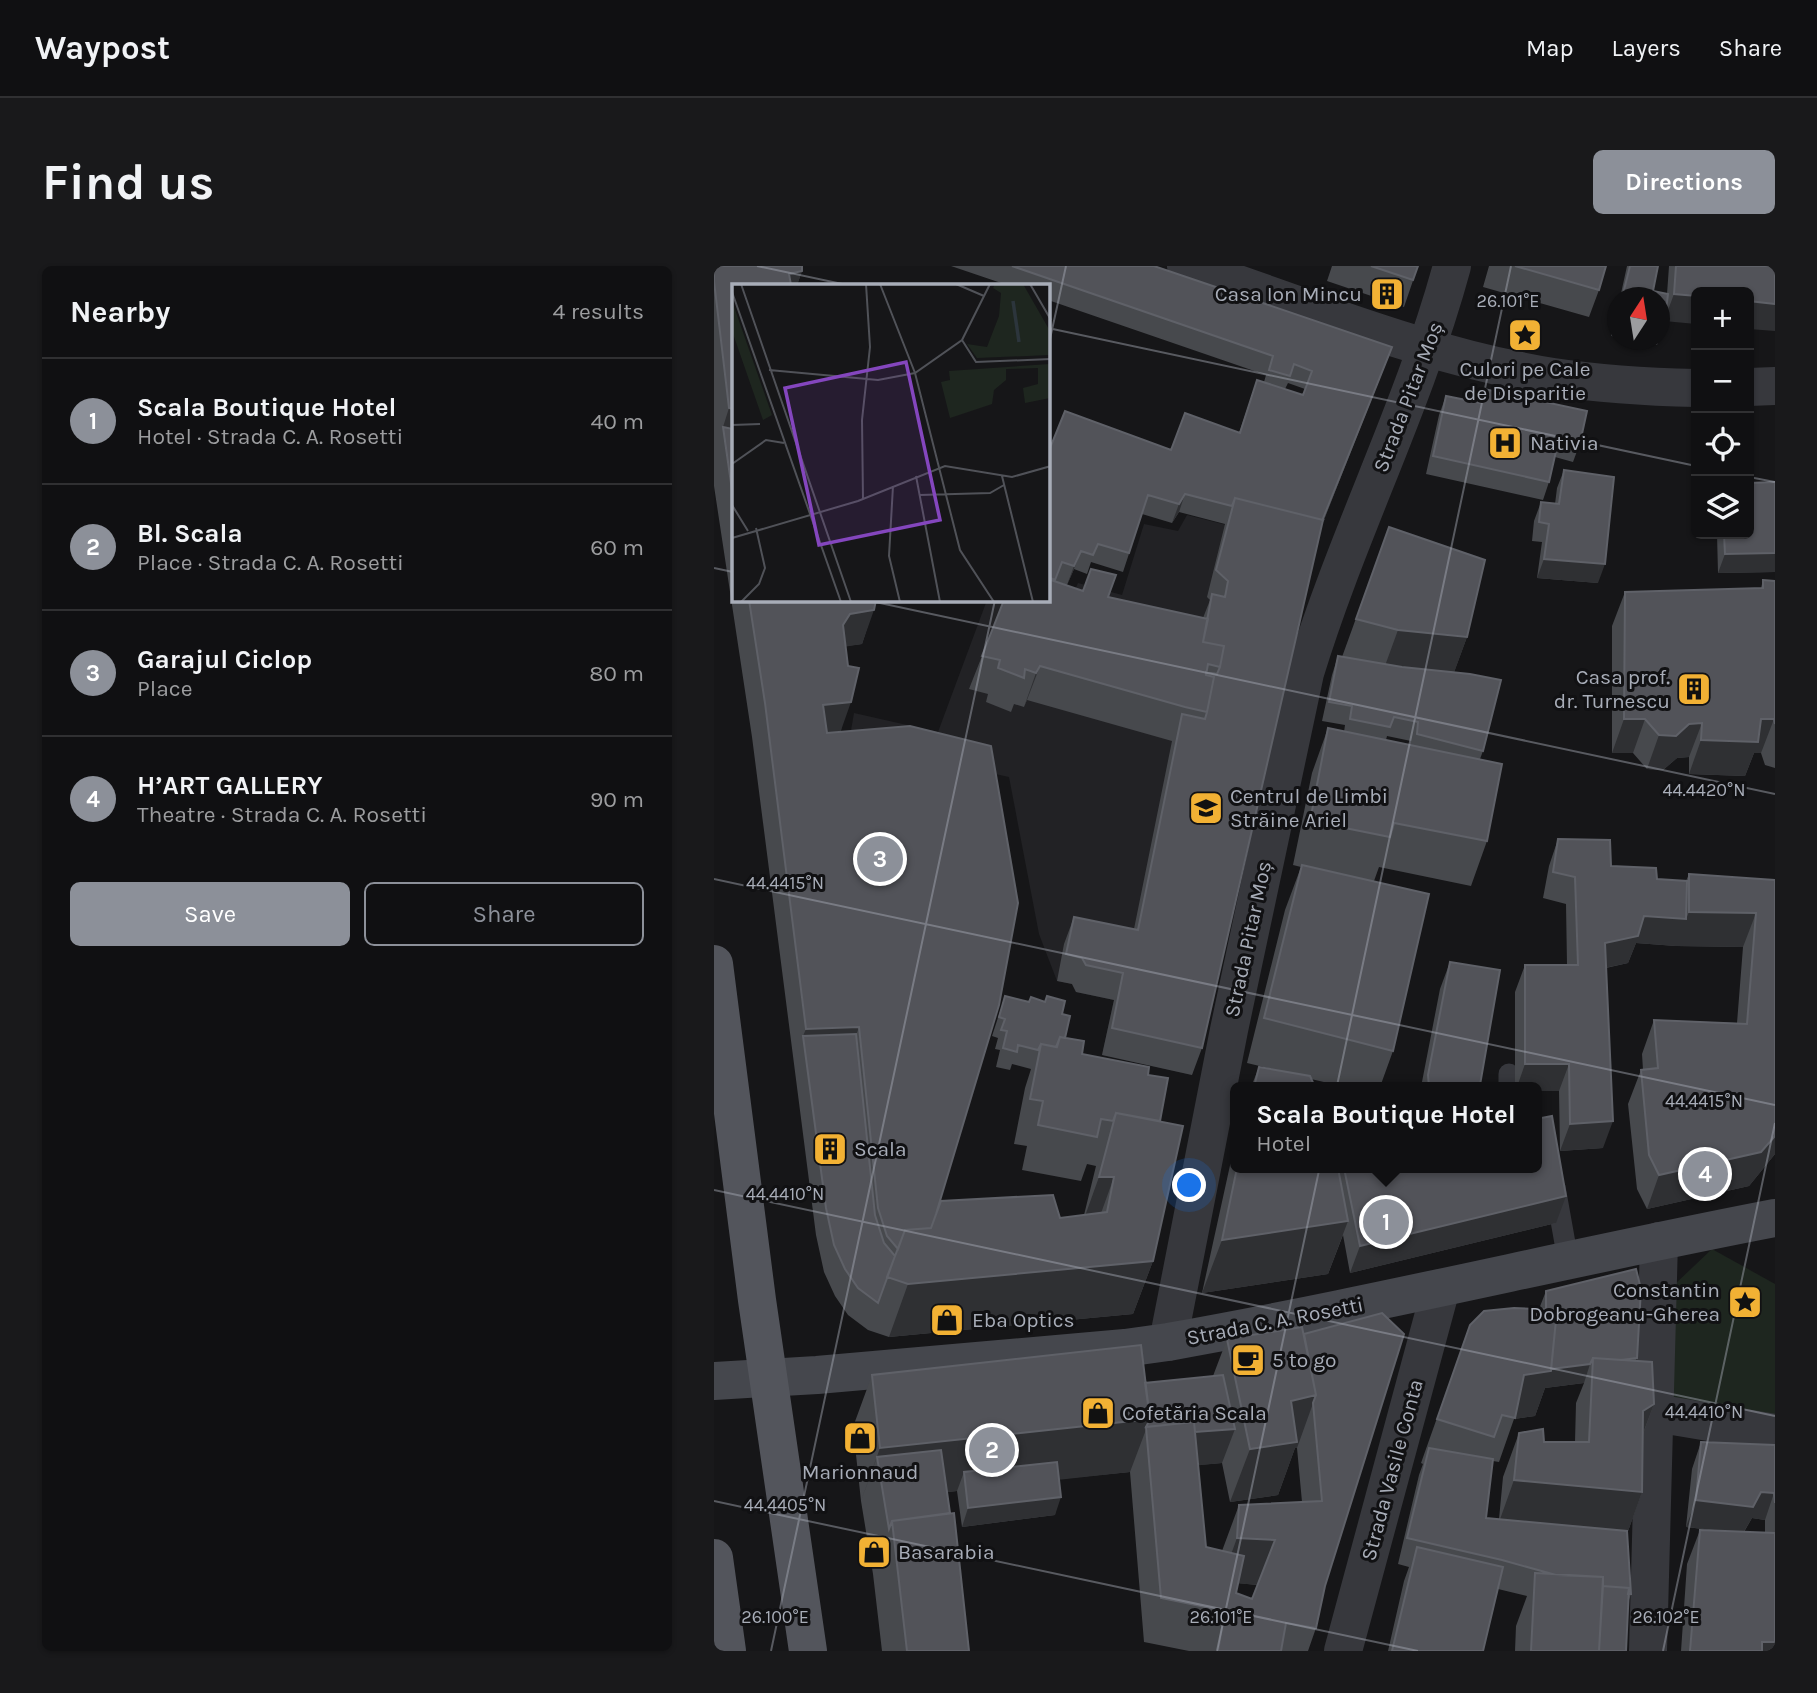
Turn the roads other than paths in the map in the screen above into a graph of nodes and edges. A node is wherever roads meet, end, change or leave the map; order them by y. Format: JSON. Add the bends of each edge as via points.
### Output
{"nodes":[{"id":1,"x":1186,"y":266,"type":"edge"},
{"id":2,"x":1452,"y":266,"type":"edge"},
{"id":3,"x":1428,"y":347,"type":"junction"},
{"id":4,"x":1775,"y":386,"type":"edge"},
{"id":5,"x":1691,"y":387,"type":"edge"},
{"id":6,"x":1754,"y":387,"type":"edge"},
{"id":7,"x":714,"y":964,"type":"edge"},
{"id":8,"x":1552,"y":1172,"type":"edge"},
{"id":9,"x":1775,"y":1218,"type":"edge"},
{"id":10,"x":1659,"y":1241,"type":"junction"},
{"id":11,"x":1568,"y":1260,"type":"junction"},
{"id":12,"x":1441,"y":1288,"type":"junction"},
{"id":13,"x":1168,"y":1342,"type":"junction"},
{"id":14,"x":769,"y":1379,"type":"junction"},
{"id":15,"x":714,"y":1381,"type":"edge"},
{"id":16,"x":1655,"y":1413,"type":"junction"},
{"id":17,"x":1775,"y":1433,"type":"edge"},
{"id":18,"x":714,"y":1558,"type":"edge"},
{"id":19,"x":727,"y":1651,"type":"edge"},
{"id":20,"x":808,"y":1651,"type":"edge"},
{"id":21,"x":1343,"y":1651,"type":"edge"},
{"id":22,"x":1648,"y":1651,"type":"edge"}],
"edges":[{"from":1,"to":3,"type":"street"},
{"from":2,"to":3,"type":"street","name":"Strada Pitar Moș"},
{"from":3,"to":5,"type":"street","via":[[1552,377]]},
{"from":3,"to":13,"type":"street","name":"Strada Pitar Moș","via":[[1305,673]]},
{"from":4,"to":6,"type":"street"},
{"from":7,"to":14,"type":"main road"},
{"from":8,"to":11,"type":"lane"},
{"from":9,"to":10,"type":"street","name":"Strada C. A. Rosetti"},
{"from":10,"to":11,"type":"street","name":"Strada C. A. Rosetti"},
{"from":10,"to":16,"type":"street"},
{"from":11,"to":12,"type":"street","name":"Strada C. A. Rosetti"},
{"from":12,"to":13,"type":"street","name":"Strada C. A. Rosetti"},
{"from":12,"to":21,"type":"street","name":"Strada Vasile Conta"},
{"from":13,"to":14,"type":"street","name":"Strada C. A. Rosetti"},
{"from":14,"to":15,"type":"street","name":"Strada C. A. Rosetti"},
{"from":14,"to":20,"type":"main road"},
{"from":16,"to":17,"type":"street"},
{"from":16,"to":22,"type":"street"},
{"from":18,"to":19,"type":"main road"}]}
